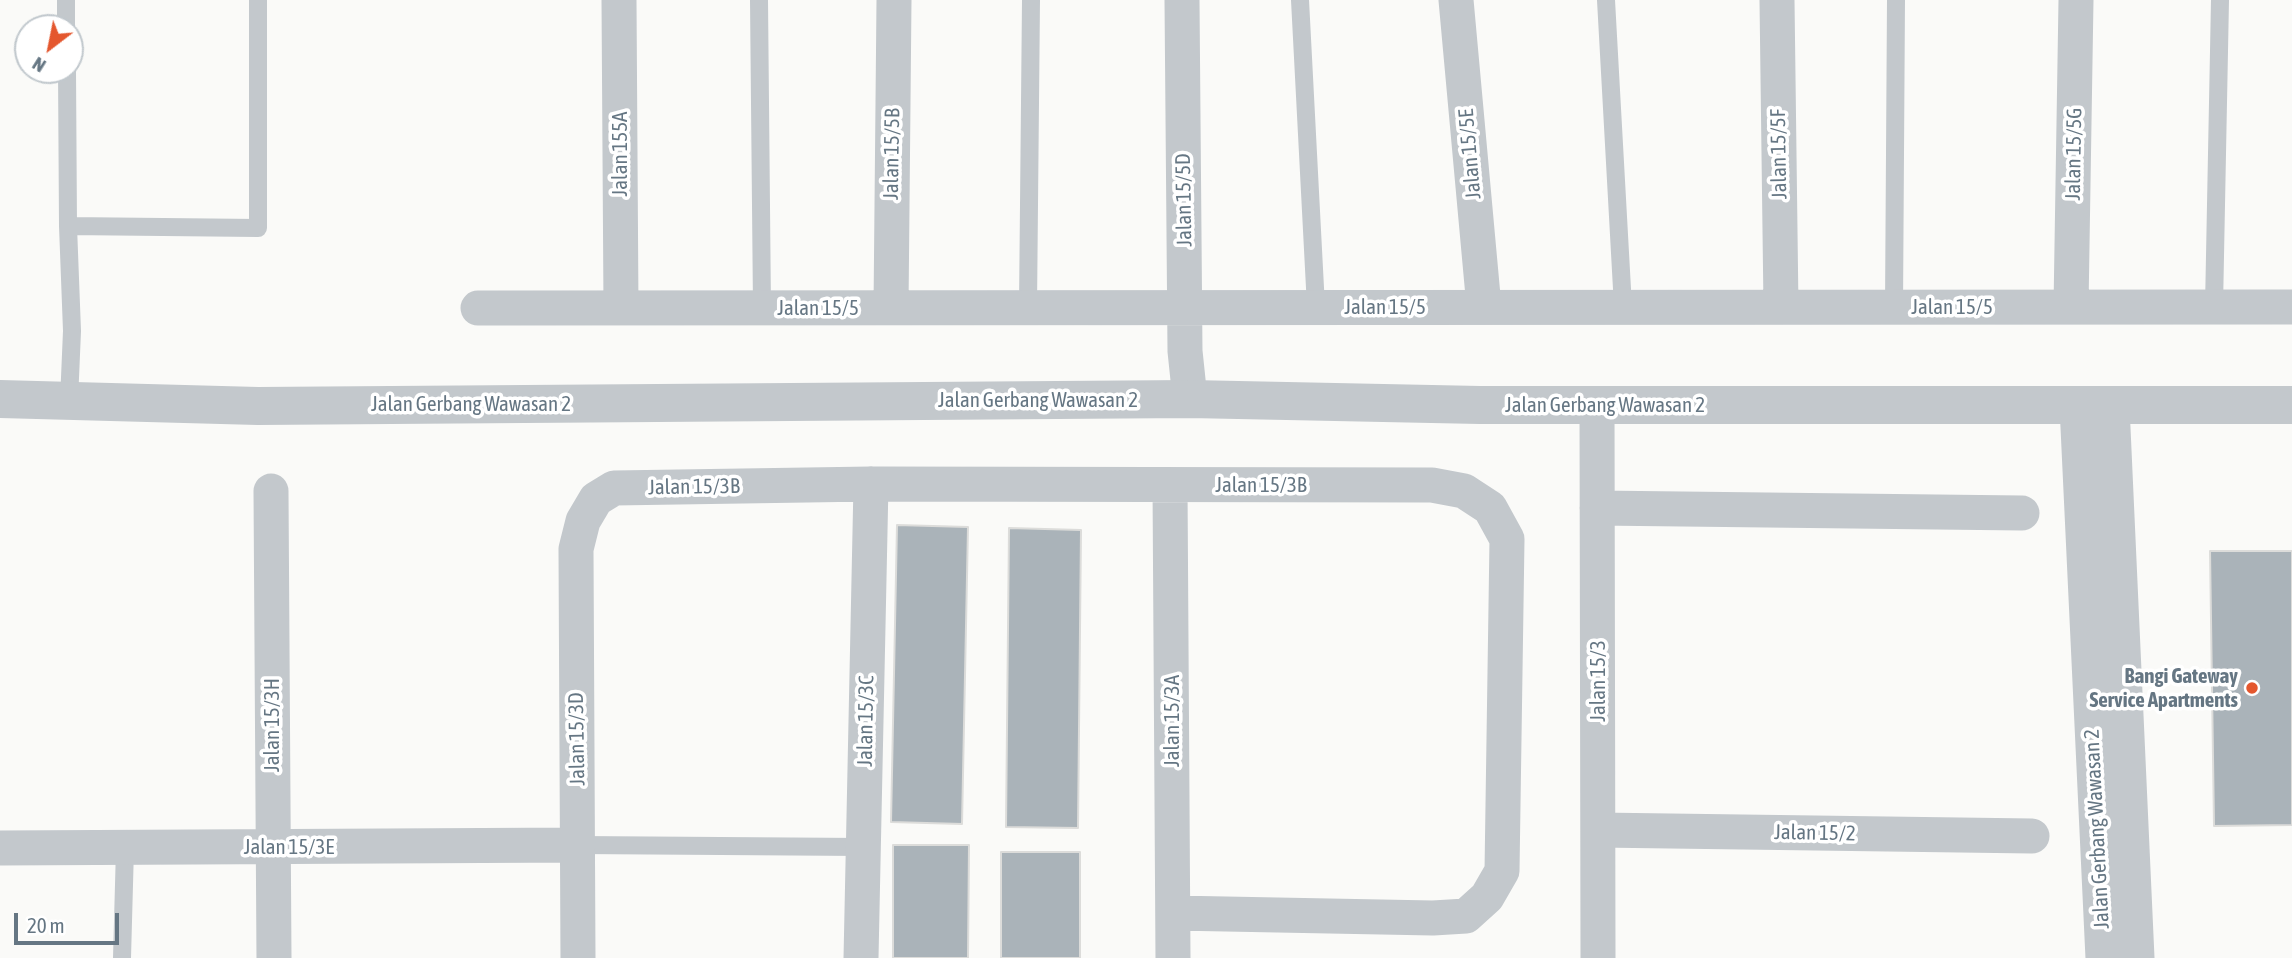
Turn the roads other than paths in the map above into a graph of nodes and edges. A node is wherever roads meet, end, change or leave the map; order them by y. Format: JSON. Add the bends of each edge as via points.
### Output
{"nodes":[{"id":1,"x":258,"y":0,"type":"edge"},
{"id":2,"x":619,"y":0,"type":"edge"},
{"id":3,"x":759,"y":0,"type":"edge"},
{"id":4,"x":894,"y":0,"type":"edge"},
{"id":5,"x":1031,"y":0,"type":"edge"},
{"id":6,"x":1182,"y":0,"type":"edge"},
{"id":7,"x":1300,"y":0,"type":"edge"},
{"id":8,"x":1456,"y":0,"type":"edge"},
{"id":9,"x":1606,"y":0,"type":"edge"},
{"id":10,"x":1777,"y":0,"type":"edge"},
{"id":11,"x":1896,"y":0,"type":"edge"},
{"id":12,"x":2076,"y":0,"type":"edge"},
{"id":13,"x":2220,"y":0,"type":"edge"},
{"id":14,"x":67,"y":84,"type":"edge"},
{"id":15,"x":68,"y":226,"type":"junction"},
{"id":16,"x":1028,"y":307,"type":"junction"},
{"id":17,"x":1316,"y":307,"type":"junction"},
{"id":18,"x":1483,"y":307,"type":"junction"},
{"id":19,"x":1623,"y":307,"type":"junction"},
{"id":20,"x":1781,"y":307,"type":"junction"},
{"id":21,"x":1894,"y":307,"type":"junction"},
{"id":22,"x":2071,"y":307,"type":"junction"},
{"id":23,"x":2214,"y":307,"type":"junction"},
{"id":24,"x":2292,"y":307,"type":"edge"},
{"id":25,"x":478,"y":308,"type":"dead end"},
{"id":26,"x":621,"y":308,"type":"junction"},
{"id":27,"x":762,"y":308,"type":"junction"},
{"id":28,"x":891,"y":308,"type":"junction"},
{"id":29,"x":1185,"y":308,"type":"junction"},
{"id":30,"x":0,"y":399,"type":"edge"},
{"id":31,"x":1190,"y":399,"type":"junction"},
{"id":32,"x":69,"y":401,"type":"junction"},
{"id":33,"x":1597,"y":404,"type":"junction"},
{"id":34,"x":2292,"y":405,"type":"edge"},
{"id":35,"x":2094,"y":406,"type":"junction"},
{"id":36,"x":871,"y":484,"type":"junction"},
{"id":37,"x":1170,"y":485,"type":"junction"},
{"id":38,"x":271,"y":491,"type":"dead end"},
{"id":39,"x":1597,"y":508,"type":"junction"},
{"id":40,"x":2022,"y":513,"type":"dead end"},
{"id":41,"x":583,"y":521,"type":"joint"},
{"id":42,"x":1598,"y":830,"type":"junction"},
{"id":43,"x":2032,"y":836,"type":"dead end"},
{"id":44,"x":578,"y":845,"type":"junction"},
{"id":45,"x":273,"y":847,"type":"junction"},
{"id":46,"x":863,"y":847,"type":"junction"},
{"id":47,"x":0,"y":848,"type":"edge"},
{"id":48,"x":125,"y":848,"type":"junction"},
{"id":49,"x":1174,"y":913,"type":"junction"},
{"id":50,"x":122,"y":958,"type":"edge"},
{"id":51,"x":274,"y":958,"type":"edge"},
{"id":52,"x":578,"y":958,"type":"edge"},
{"id":53,"x":860,"y":958,"type":"edge"},
{"id":54,"x":1173,"y":958,"type":"edge"},
{"id":55,"x":1598,"y":958,"type":"edge"},
{"id":56,"x":2103,"y":958,"type":"edge"},
{"id":57,"x":2137,"y":958,"type":"edge"}],
"edges":[{"from":1,"to":15,"type":"lane","via":[[258,228]]},
{"from":2,"to":26,"type":"street","name":"Jalan 155A"},
{"from":3,"to":27,"type":"lane"},
{"from":4,"to":28,"type":"street","name":"Jalan 15/5B"},
{"from":5,"to":16,"type":"lane"},
{"from":6,"to":29,"type":"street","name":"Jalan 15/5D"},
{"from":7,"to":17,"type":"lane"},
{"from":8,"to":18,"type":"street","name":"Jalan 15/5E"},
{"from":9,"to":19,"type":"lane"},
{"from":10,"to":20,"type":"street","name":"Jalan 15/5F"},
{"from":11,"to":21,"type":"lane"},
{"from":12,"to":22,"type":"street","name":"Jalan 15/5G"},
{"from":13,"to":23,"type":"lane"},
{"from":14,"to":15,"type":"lane"},
{"from":15,"to":32,"type":"lane"},
{"from":16,"to":28,"type":"street","name":"Jalan 15/5"},
{"from":16,"to":29,"type":"street","name":"Jalan 15/5"},
{"from":17,"to":18,"type":"street","name":"Jalan 15/5"},
{"from":17,"to":29,"type":"street","name":"Jalan 15/5"},
{"from":18,"to":19,"type":"street","name":"Jalan 15/5"},
{"from":19,"to":20,"type":"street","name":"Jalan 15/5"},
{"from":20,"to":21,"type":"street","name":"Jalan 15/5"},
{"from":21,"to":22,"type":"street","name":"Jalan 15/5"},
{"from":22,"to":23,"type":"street","name":"Jalan 15/5"},
{"from":23,"to":24,"type":"street","name":"Jalan 15/5"},
{"from":25,"to":26,"type":"street","name":"Jalan 15/5"},
{"from":26,"to":27,"type":"street","name":"Jalan 15/5"},
{"from":27,"to":28,"type":"street","name":"Jalan 15/5"},
{"from":29,"to":31,"type":"street","name":"Jalan 15/5D"},
{"from":30,"to":32,"type":"street","name":"Jalan Gerbang Wawasan 2"},
{"from":31,"to":32,"type":"street","name":"Jalan Gerbang Wawasan 2","via":[[272,406]]},
{"from":31,"to":33,"type":"street","name":"Jalan Gerbang Wawasan 2"},
{"from":33,"to":35,"type":"street","name":"Jalan Gerbang Wawasan 2"},
{"from":33,"to":39,"type":"street","name":"Jalan 15/3"},
{"from":34,"to":35,"type":"street","name":"Jalan Gerbang Wawasan 2"},
{"from":35,"to":56,"type":"street","name":"Jalan Gerbang Wawasan 2"},
{"from":35,"to":57,"type":"street","name":"Jalan Gerbang Wawasan 2"},
{"from":36,"to":37,"type":"street","name":"Jalan 15/3B"},
{"from":36,"to":41,"type":"street","name":"Jalan 15/3B","via":[[614,488],[596,499]]},
{"from":36,"to":46,"type":"street","name":"Jalan 15/3C"},
{"from":37,"to":49,"type":"street","name":"Jalan 15/3A"},
{"from":37,"to":49,"type":"street","name":"Jalan 15/3B","via":[[1432,485],[1464,491],[1490,508],[1507,539],[1502,871],[1488,897],[1466,916],[1433,918]]},
{"from":38,"to":45,"type":"street","name":"Jalan 15/3H"},
{"from":39,"to":40,"type":"street"},
{"from":39,"to":42,"type":"street","name":"Jalan 15/3"},
{"from":41,"to":44,"type":"street","name":"Jalan 15/3D","via":[[576,549]]},
{"from":42,"to":43,"type":"street","name":"Jalan 15/2"},
{"from":42,"to":55,"type":"street","name":"Jalan 15/3"},
{"from":44,"to":45,"type":"street","name":"Jalan 15/3E"},
{"from":44,"to":46,"type":"lane"},
{"from":44,"to":52,"type":"street","name":"Jalan 15/3D"},
{"from":45,"to":48,"type":"street","name":"Jalan 15/3E"},
{"from":45,"to":51,"type":"street","name":"Jalan 15/3H"},
{"from":46,"to":53,"type":"street","name":"Jalan 15/3C"},
{"from":47,"to":48,"type":"street","name":"Jalan 15/3E"},
{"from":48,"to":50,"type":"lane"},
{"from":49,"to":54,"type":"street","name":"Jalan 15/3A"}]}
